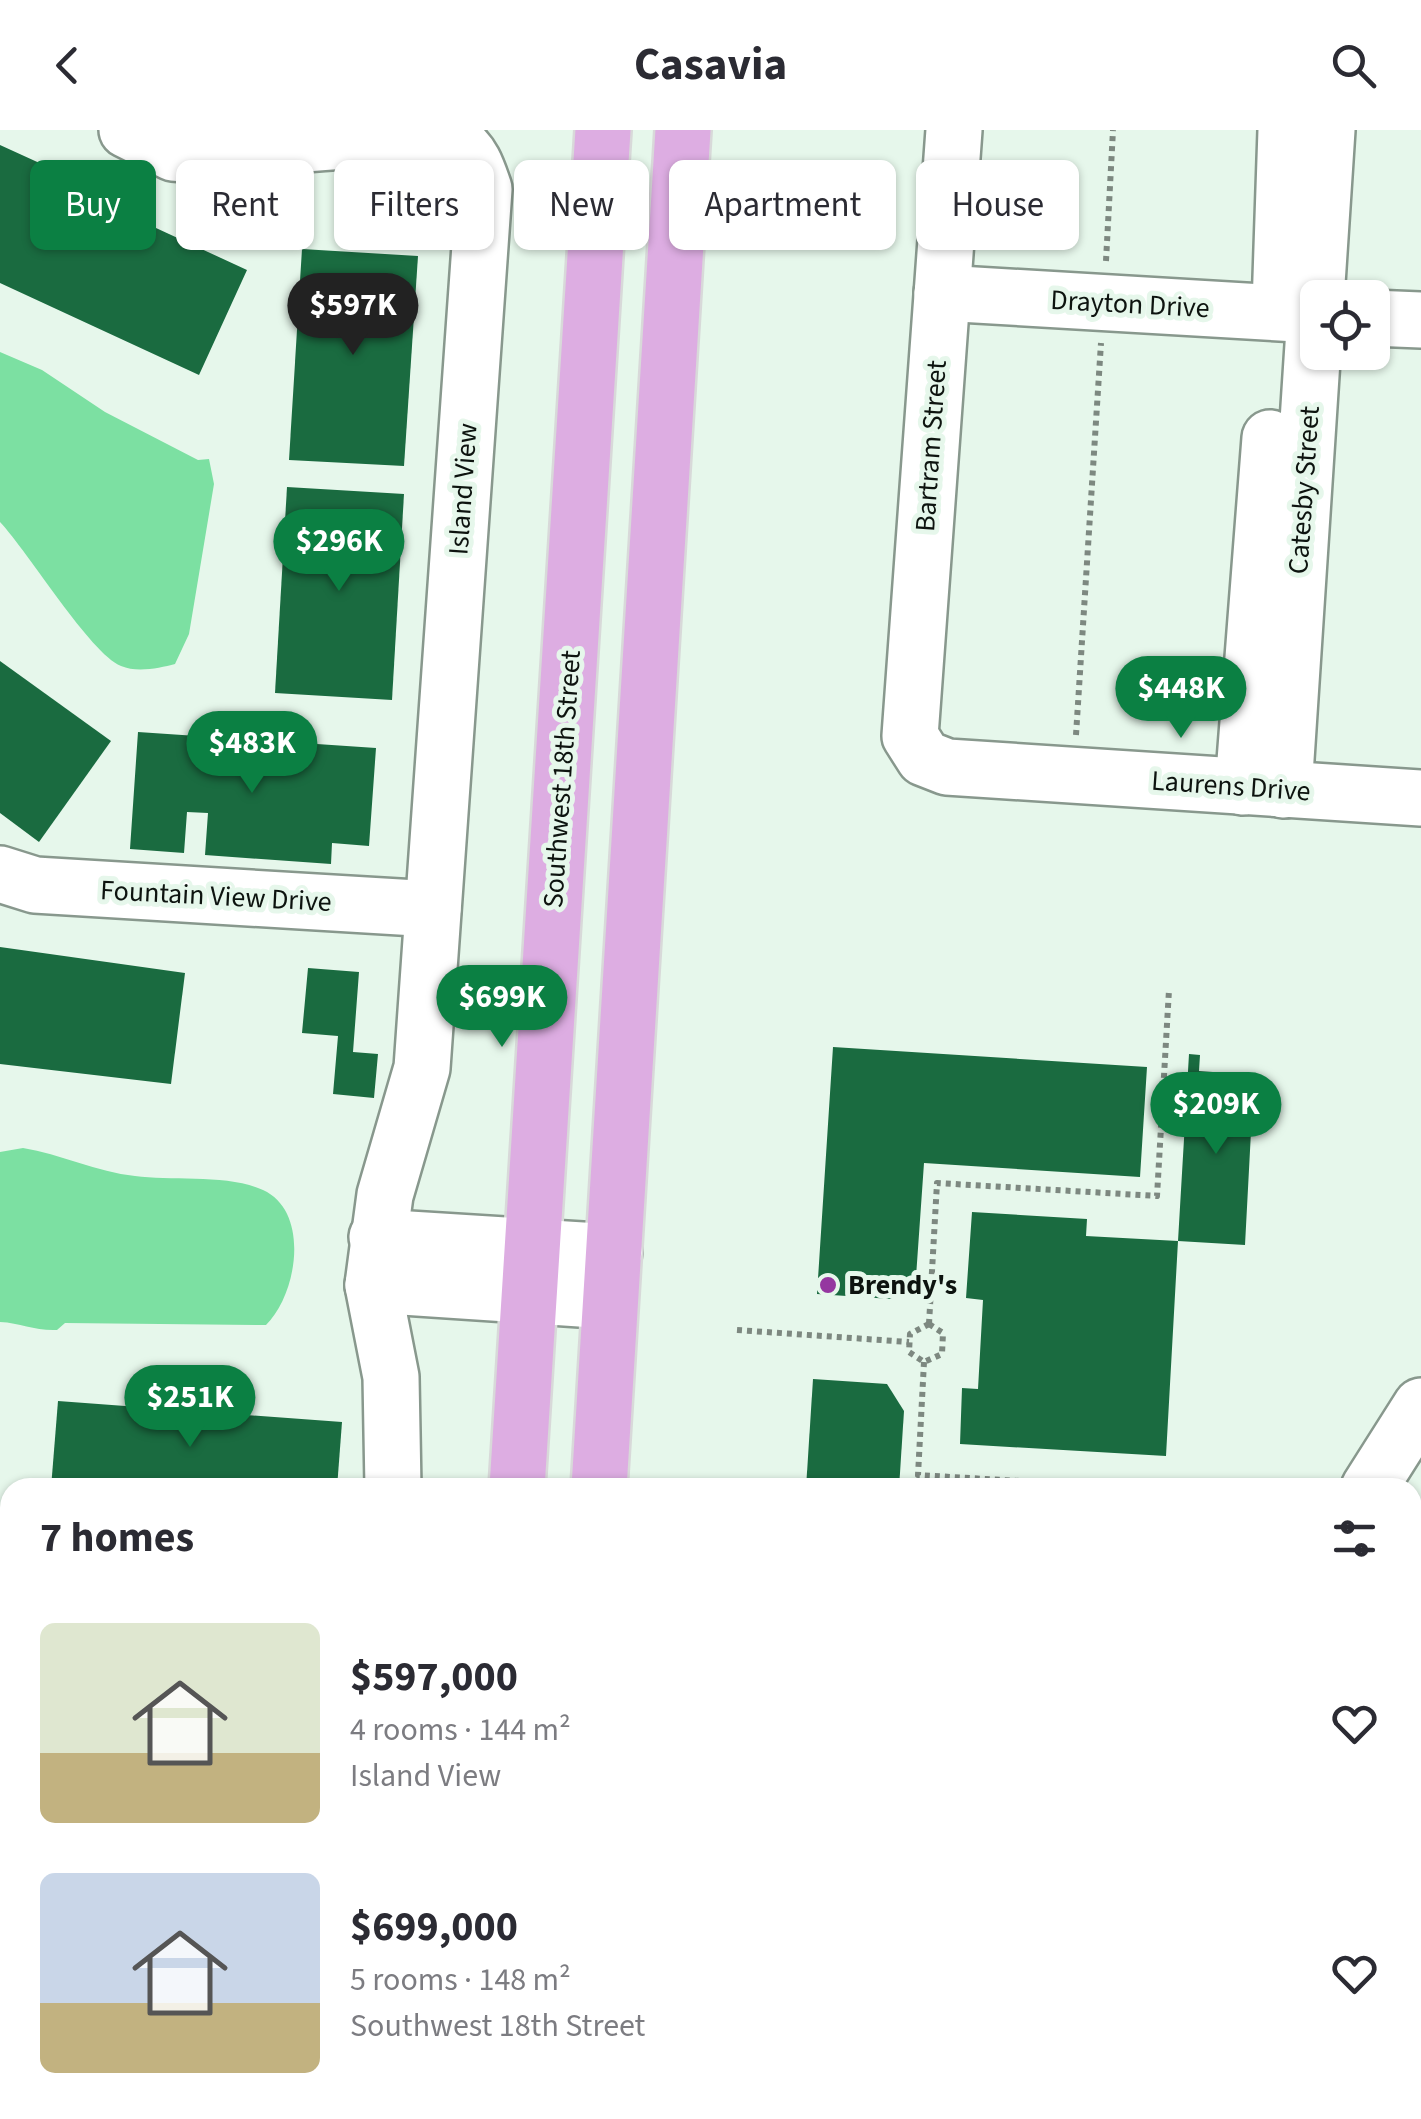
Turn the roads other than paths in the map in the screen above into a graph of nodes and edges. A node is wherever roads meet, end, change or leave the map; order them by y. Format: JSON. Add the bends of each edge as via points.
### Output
{"nodes":[{"id":1,"x":127,"y":130,"type":"edge"},
{"id":2,"x":603,"y":130,"type":"edge"},
{"id":3,"x":683,"y":130,"type":"edge"},
{"id":4,"x":954,"y":130,"type":"edge"},
{"id":5,"x":1286,"y":130,"type":"edge"},
{"id":6,"x":1328,"y":130,"type":"edge"},
{"id":7,"x":1301,"y":280,"type":"edge"},
{"id":8,"x":1308,"y":280,"type":"edge"},
{"id":9,"x":942,"y":293,"type":"junction"},
{"id":10,"x":1300,"y":314,"type":"edge"},
{"id":11,"x":1390,"y":319,"type":"edge"},
{"id":12,"x":1421,"y":320,"type":"edge"},
{"id":13,"x":1300,"y":361,"type":"edge"},
{"id":14,"x":924,"y":758,"type":"joint"},
{"id":15,"x":1264,"y":788,"type":"junction"},
{"id":16,"x":1421,"y":798,"type":"edge"},
{"id":17,"x":0,"y":874,"type":"edge"},
{"id":18,"x":433,"y":909,"type":"junction"},
{"id":19,"x":375,"y":1261,"type":"junction"},
{"id":20,"x":531,"y":1272,"type":"junction"},
{"id":21,"x":612,"y":1277,"type":"junction"},
{"id":22,"x":1421,"y":1406,"type":"edge"},
{"id":23,"x":393,"y":1478,"type":"edge"},
{"id":24,"x":519,"y":1478,"type":"edge"},
{"id":25,"x":600,"y":1478,"type":"edge"},
{"id":26,"x":1375,"y":1478,"type":"edge"}],
"edges":[{"from":1,"to":18,"type":"street","name":"Island View","via":[[173,153],[198,156],[404,130],[457,143],[475,163],[484,189]]},
{"from":2,"to":20,"type":"main road","name":"Southwest 18th Street"},
{"from":3,"to":21,"type":"main road"},
{"from":4,"to":9,"type":"street","name":"Bartram Street"},
{"from":5,"to":7,"type":"street","name":"Catesby Street"},
{"from":6,"to":8,"type":"street","name":"Catesby Street"},
{"from":9,"to":10,"type":"street","name":"Drayton Drive"},
{"from":9,"to":14,"type":"street","name":"Bartram Street","via":[[910,736]]},
{"from":11,"to":12,"type":"street"},
{"from":13,"to":15,"type":"street","name":"Catesby Street"},
{"from":14,"to":15,"type":"street","name":"Laurens Drive","via":[[947,767]]},
{"from":15,"to":16,"type":"street","name":"Laurens Drive"},
{"from":17,"to":18,"type":"street","name":"Fountain View Drive","via":[[35,885]]},
{"from":18,"to":19,"type":"street","name":"Island View","via":[[422,1068]]},
{"from":19,"to":20,"type":"street"},
{"from":19,"to":23,"type":"street","name":"Island View","via":[[391,1377]]},
{"from":20,"to":21,"type":"street"},
{"from":20,"to":24,"type":"main road","name":"Southwest 18th Street"},
{"from":21,"to":25,"type":"main road"},
{"from":22,"to":26,"type":"street"}]}
